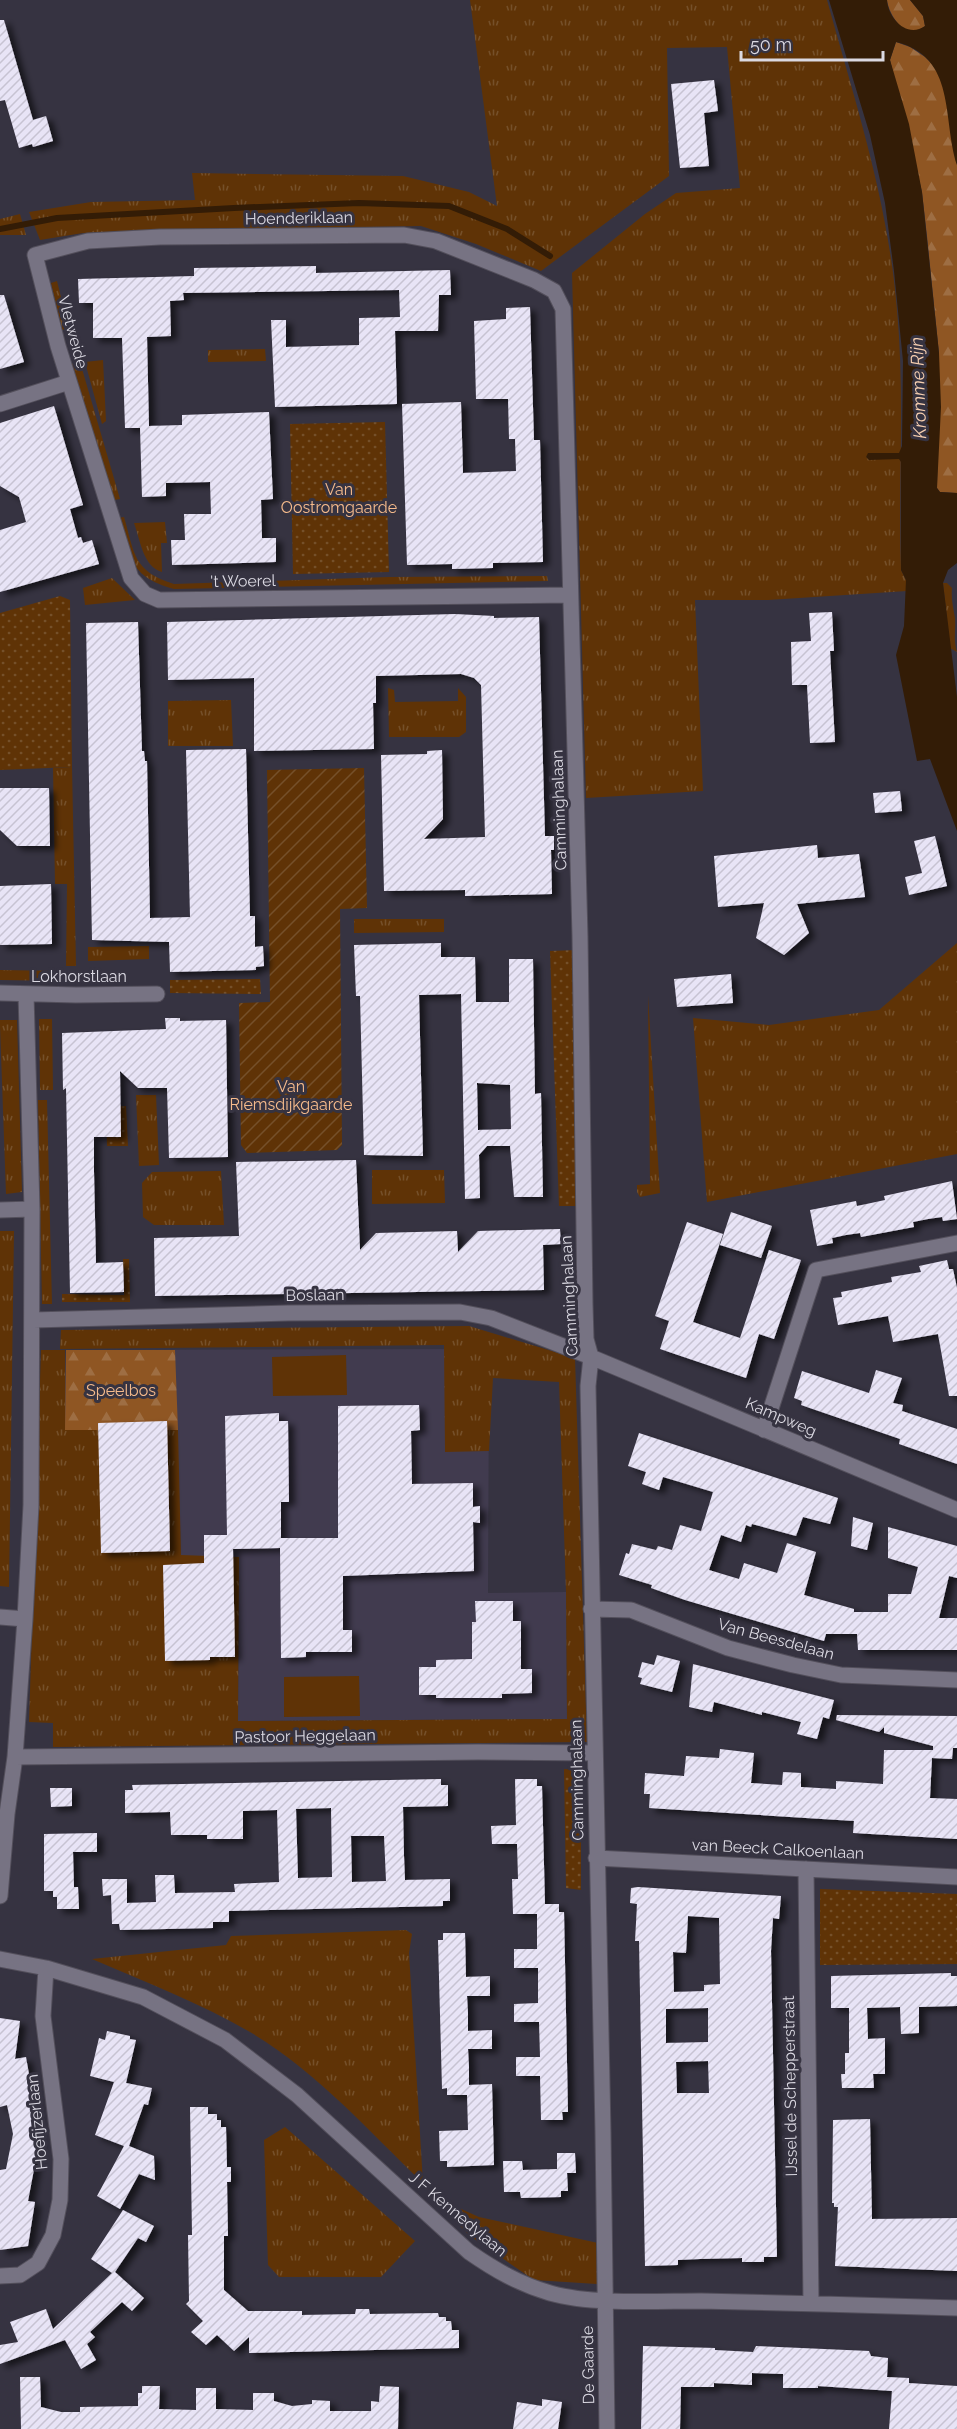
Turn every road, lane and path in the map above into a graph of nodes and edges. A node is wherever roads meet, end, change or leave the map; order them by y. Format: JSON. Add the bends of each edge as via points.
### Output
{"nodes":[{"id":1,"x":35,"y":255,"type":"joint"},
{"id":2,"x":554,"y":291,"type":"joint"},
{"id":3,"x":69,"y":382,"type":"junction"},
{"id":4,"x":0,"y":404,"type":"edge"},
{"id":5,"x":570,"y":595,"type":"junction"},
{"id":6,"x":0,"y":993,"type":"edge"},
{"id":7,"x":26,"y":994,"type":"junction"},
{"id":8,"x":157,"y":994,"type":"dead end"},
{"id":9,"x":32,"y":1209,"type":"junction"},
{"id":10,"x":0,"y":1210,"type":"edge"},
{"id":11,"x":957,"y":1243,"type":"edge"},
{"id":12,"x":33,"y":1320,"type":"junction"},
{"id":13,"x":591,"y":1357,"type":"junction"},
{"id":14,"x":764,"y":1430,"type":"junction"},
{"id":15,"x":957,"y":1510,"type":"edge"},
{"id":16,"x":591,"y":1609,"type":"junction"},
{"id":17,"x":0,"y":1617,"type":"edge"},
{"id":18,"x":25,"y":1619,"type":"junction"},
{"id":19,"x":957,"y":1680,"type":"edge"},
{"id":20,"x":595,"y":1753,"type":"junction"},
{"id":21,"x":15,"y":1757,"type":"junction"},
{"id":22,"x":3,"y":1814,"type":"edge"},
{"id":23,"x":596,"y":1857,"type":"junction"},
{"id":24,"x":806,"y":1869,"type":"junction"},
{"id":25,"x":957,"y":1877,"type":"edge"},
{"id":26,"x":0,"y":1896,"type":"edge"},
{"id":27,"x":0,"y":1959,"type":"edge"},
{"id":28,"x":46,"y":1968,"type":"junction"},
{"id":29,"x":0,"y":2276,"type":"edge"},
{"id":30,"x":605,"y":2300,"type":"junction"},
{"id":31,"x":811,"y":2303,"type":"junction"},
{"id":32,"x":957,"y":2308,"type":"edge"},
{"id":33,"x":607,"y":2429,"type":"edge"}],
"edges":[{"from":1,"to":2,"type":"street","name":"Hoenderiklaan","via":[[88,241],[404,235],[469,253]]},
{"from":1,"to":3,"type":"street","name":"Vletweide"},
{"from":2,"to":5,"type":"street","name":"Camminghalaan","via":[[563,309]]},
{"from":3,"to":4,"type":"street","name":"Vletweide"},
{"from":3,"to":5,"type":"street","name":"'t Woerel","via":[[131,578],[145,594],[159,600]]},
{"from":5,"to":13,"type":"street","name":"Camminghalaan","via":[[585,1316]]},
{"from":6,"to":7,"type":"street","name":"Lokhorstlaan"},
{"from":7,"to":8,"type":"street","name":"Lokhorstlaan"},
{"from":7,"to":9,"type":"street"},
{"from":9,"to":10,"type":"street"},
{"from":9,"to":12,"type":"street"},
{"from":11,"to":14,"type":"street","via":[[816,1270]]},
{"from":12,"to":13,"type":"street","name":"Boslaan","via":[[460,1312],[491,1318]]},
{"from":12,"to":18,"type":"street"},
{"from":13,"to":14,"type":"street","name":"Kampweg"},
{"from":13,"to":16,"type":"street","name":"Camminghalaan"},
{"from":14,"to":15,"type":"street","name":"Kampweg"},
{"from":16,"to":19,"type":"street","name":"Van Beesdelaan","via":[[631,1610],[728,1648],[841,1675]]},
{"from":16,"to":20,"type":"street","name":"Camminghalaan"},
{"from":17,"to":18,"type":"street"},
{"from":18,"to":21,"type":"street"},
{"from":20,"to":21,"type":"street","name":"Pastoor Heggelaan"},
{"from":20,"to":23,"type":"street","name":"Camminghalaan"},
{"from":21,"to":22,"type":"street"},
{"from":22,"to":26,"type":"street"},
{"from":23,"to":24,"type":"street","name":"van Beeck Calkoenlaan"},
{"from":23,"to":30,"type":"street","name":"Camminghalaan"},
{"from":24,"to":25,"type":"street","name":"van Beeck Calkoenlaan"},
{"from":24,"to":31,"type":"street","name":"IJssel de Schepperstraat"},
{"from":27,"to":28,"type":"street","name":"J F Kennedylaan"},
{"from":28,"to":29,"type":"street","name":"Hoefijzerlaan","via":[[43,2016],[61,2159],[60,2200],[53,2235],[38,2263],[20,2275]]},
{"from":28,"to":30,"type":"street","name":"J F Kennedylaan","via":[[143,1997],[225,2040],[297,2095],[446,2231],[498,2272],[553,2294]]},
{"from":30,"to":31,"type":"street","name":"J F Kennedylaan"},
{"from":30,"to":33,"type":"street","name":"De Gaarde"},
{"from":31,"to":32,"type":"street","name":"J F Kennedylaan"}]}
